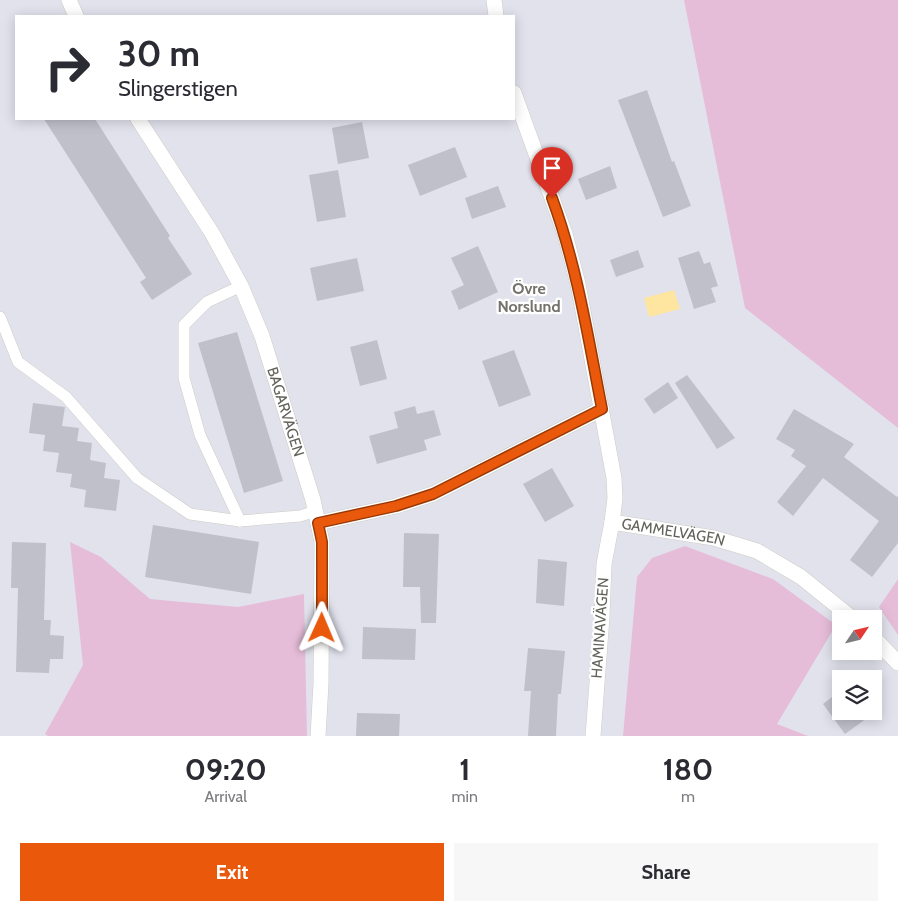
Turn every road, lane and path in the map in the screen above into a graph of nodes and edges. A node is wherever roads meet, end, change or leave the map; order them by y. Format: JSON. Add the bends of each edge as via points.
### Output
{"nodes":[{"id":1,"x":69,"y":0,"type":"edge"},
{"id":2,"x":494,"y":0,"type":"edge"},
{"id":3,"x":76,"y":15,"type":"edge"},
{"id":4,"x":496,"y":15,"type":"edge"},
{"id":5,"x":515,"y":96,"type":"edge"},
{"id":6,"x":139,"y":120,"type":"edge"},
{"id":7,"x":241,"y":286,"type":"junction"},
{"id":8,"x":0,"y":317,"type":"edge"},
{"id":9,"x":602,"y":409,"type":"junction"},
{"id":10,"x":317,"y":517,"type":"junction"},
{"id":11,"x":240,"y":522,"type":"junction"},
{"id":12,"x":612,"y":522,"type":"junction"},
{"id":13,"x":842,"y":610,"type":"edge"},
{"id":14,"x":882,"y":646,"type":"edge"},
{"id":15,"x":898,"y":663,"type":"edge"},
{"id":16,"x":318,"y":736,"type":"edge"},
{"id":17,"x":593,"y":736,"type":"edge"}],
"edges":[{"from":1,"to":3,"type":"street"},
{"from":2,"to":4,"type":"street"},
{"from":5,"to":9,"type":"street","name":"GAMMELVÄGEN","via":[[565,234]]},
{"from":6,"to":7,"type":"street","name":"BAGARVÄGEN","via":[[212,233]]},
{"from":7,"to":10,"type":"street","name":"BAGARVÄGEN","via":[[262,336]]},
{"from":7,"to":11,"type":"lane","via":[[208,302],[184,325],[184,378],[200,435]]},
{"from":8,"to":11,"type":"lane","via":[[18,362],[66,397],[137,478],[190,514]]},
{"from":9,"to":10,"type":"street","via":[[433,494],[396,506]]},
{"from":9,"to":12,"type":"street","name":"GAMMELVÄGEN","via":[[614,478]]},
{"from":10,"to":11,"type":"lane"},
{"from":10,"to":16,"type":"street","name":"BAGARVÄGEN","via":[[322,542],[323,583]]},
{"from":12,"to":13,"type":"street","name":"GAMMELVÄGEN","via":[[714,538],[757,551],[801,577]]},
{"from":12,"to":17,"type":"street","name":"HAMINAVÄGEN","via":[[604,564]]},
{"from":14,"to":15,"type":"street"}]}
